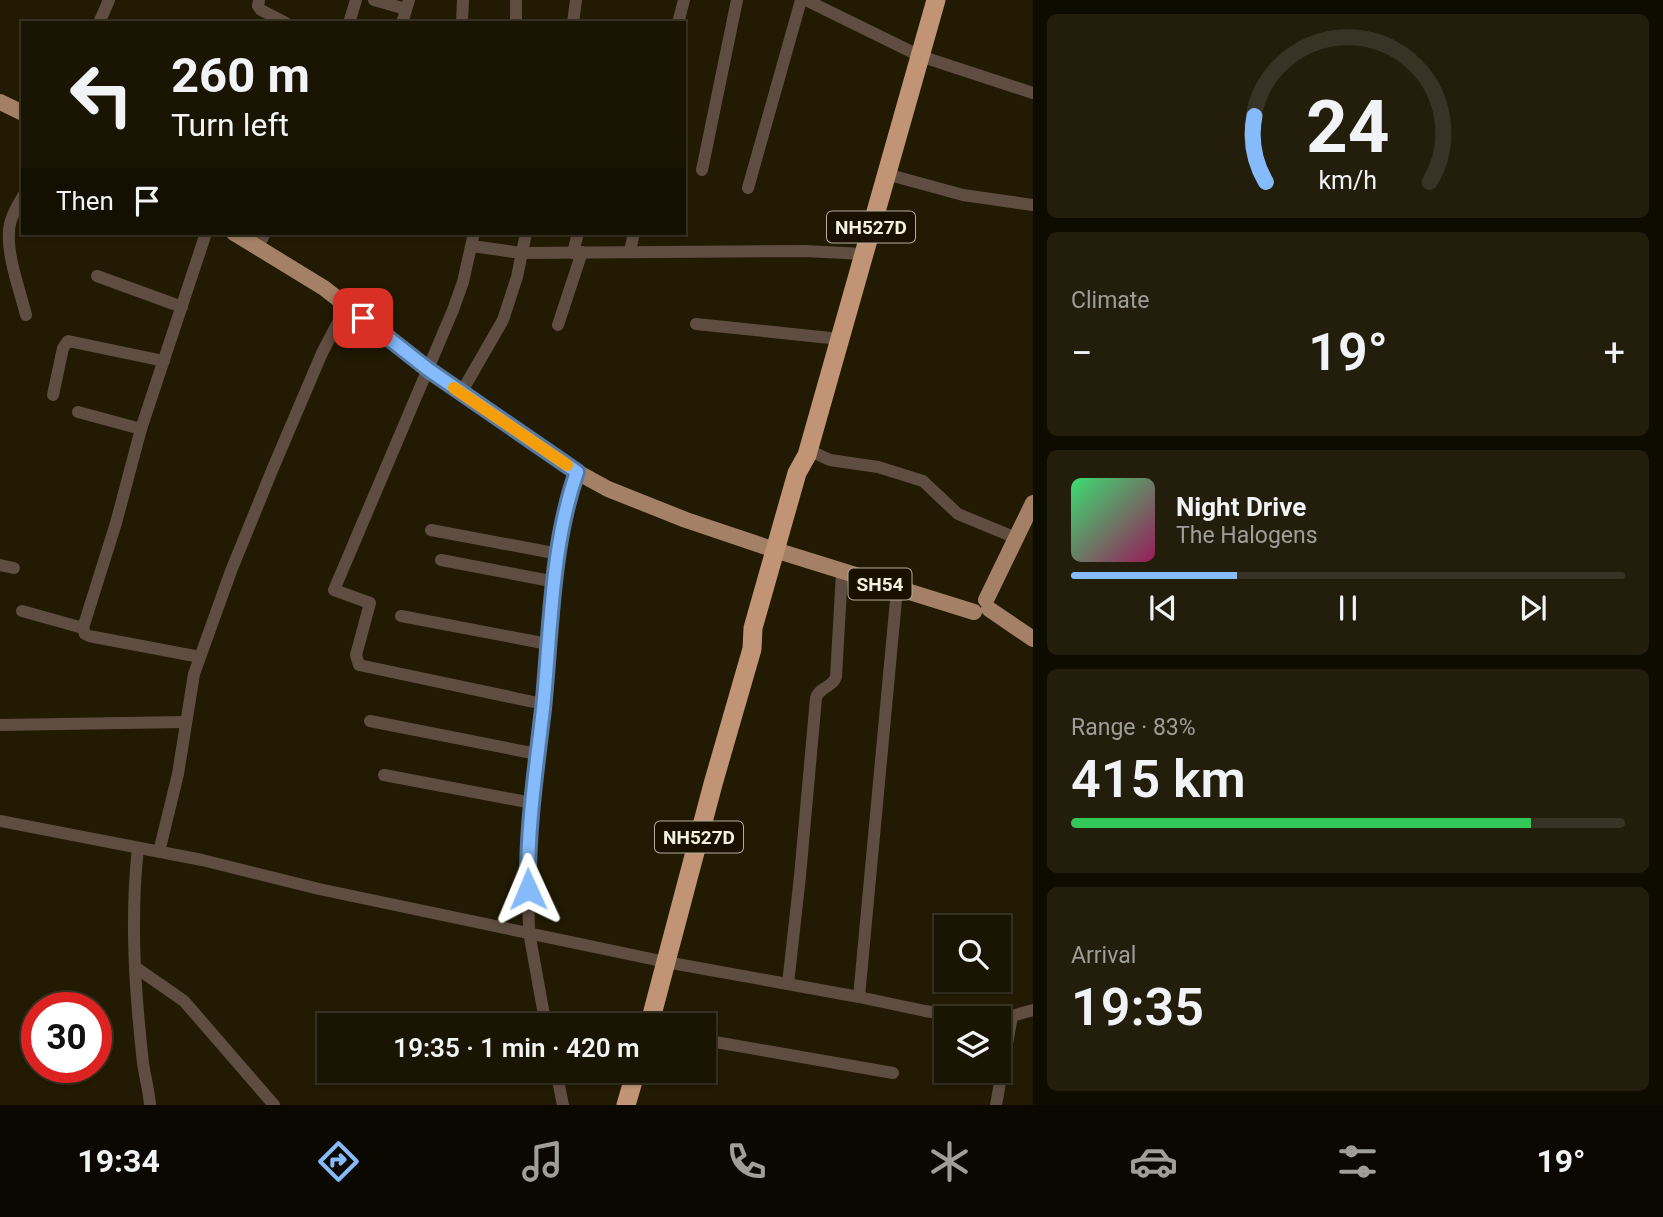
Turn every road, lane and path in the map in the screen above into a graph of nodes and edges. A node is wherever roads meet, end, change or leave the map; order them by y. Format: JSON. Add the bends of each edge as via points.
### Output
{"nodes":[{"id":1,"x":108,"y":0,"type":"edge"},
{"id":2,"x":259,"y":0,"type":"edge"},
{"id":3,"x":356,"y":0,"type":"edge"},
{"id":4,"x":374,"y":0,"type":"edge"},
{"id":5,"x":463,"y":0,"type":"edge"},
{"id":6,"x":516,"y":0,"type":"edge"},
{"id":7,"x":576,"y":0,"type":"edge"},
{"id":8,"x":684,"y":0,"type":"edge"},
{"id":9,"x":737,"y":0,"type":"edge"},
{"id":10,"x":800,"y":0,"type":"edge"},
{"id":11,"x":806,"y":0,"type":"edge"},
{"id":12,"x":936,"y":0,"type":"edge"},
{"id":13,"x":407,"y":4,"type":"edge"},
{"id":14,"x":100,"y":21,"type":"edge"},
{"id":15,"x":282,"y":21,"type":"edge"},
{"id":16,"x":350,"y":21,"type":"edge"},
{"id":17,"x":403,"y":21,"type":"edge"},
{"id":18,"x":462,"y":21,"type":"edge"},
{"id":19,"x":516,"y":21,"type":"edge"},
{"id":20,"x":573,"y":21,"type":"edge"},
{"id":21,"x":679,"y":21,"type":"edge"},
{"id":22,"x":920,"y":56,"type":"junction"},
{"id":23,"x":1033,"y":93,"type":"edge"},
{"id":24,"x":0,"y":102,"type":"edge"},
{"id":25,"x":21,"y":112,"type":"edge"},
{"id":26,"x":702,"y":170,"type":"dead end"},
{"id":27,"x":886,"y":174,"type":"junction"},
{"id":28,"x":748,"y":188,"type":"dead end"},
{"id":29,"x":21,"y":200,"type":"edge"},
{"id":30,"x":1033,"y":205,"type":"edge"},
{"id":31,"x":205,"y":235,"type":"edge"},
{"id":32,"x":242,"y":235,"type":"edge"},
{"id":33,"x":474,"y":235,"type":"edge"},
{"id":34,"x":526,"y":235,"type":"edge"},
{"id":35,"x":578,"y":235,"type":"edge"},
{"id":36,"x":634,"y":235,"type":"edge"},
{"id":37,"x":261,"y":240,"type":"edge"},
{"id":38,"x":472,"y":246,"type":"junction"},
{"id":39,"x":630,"y":251,"type":"junction"},
{"id":40,"x":521,"y":253,"type":"junction"},
{"id":41,"x":578,"y":253,"type":"junction"},
{"id":42,"x":864,"y":254,"type":"junction"},
{"id":43,"x":97,"y":276,"type":"dead end"},
{"id":44,"x":347,"y":305,"type":"junction"},
{"id":45,"x":182,"y":307,"type":"junction"},
{"id":46,"x":26,"y":315,"type":"dead end"},
{"id":47,"x":696,"y":324,"type":"dead end"},
{"id":48,"x":558,"y":325,"type":"dead end"},
{"id":49,"x":840,"y":340,"type":"junction"},
{"id":50,"x":164,"y":361,"type":"junction"},
{"id":51,"x":429,"y":370,"type":"junction"},
{"id":52,"x":461,"y":393,"type":"junction"},
{"id":53,"x":53,"y":395,"type":"dead end"},
{"id":54,"x":78,"y":412,"type":"dead end"},
{"id":55,"x":141,"y":429,"type":"junction"},
{"id":56,"x":808,"y":452,"type":"junction"},
{"id":57,"x":577,"y":472,"type":"junction"},
{"id":58,"x":1033,"y":503,"type":"edge"},
{"id":59,"x":431,"y":530,"type":"dead end"},
{"id":60,"x":1016,"y":538,"type":"junction"},
{"id":61,"x":781,"y":552,"type":"junction"},
{"id":62,"x":559,"y":554,"type":"junction"},
{"id":63,"x":441,"y":560,"type":"dead end"},
{"id":64,"x":0,"y":565,"type":"edge"},
{"id":65,"x":14,"y":568,"type":"dead end"},
{"id":66,"x":842,"y":572,"type":"junction"},
{"id":67,"x":556,"y":582,"type":"junction"},
{"id":68,"x":897,"y":589,"type":"junction"},
{"id":69,"x":983,"y":607,"type":"junction"},
{"id":70,"x":22,"y":611,"type":"dead end"},
{"id":71,"x":401,"y":616,"type":"dead end"},
{"id":72,"x":83,"y":628,"type":"junction"},
{"id":73,"x":1033,"y":639,"type":"edge"},
{"id":74,"x":548,"y":644,"type":"junction"},
{"id":75,"x":200,"y":657,"type":"junction"},
{"id":76,"x":543,"y":704,"type":"junction"},
{"id":77,"x":370,"y":721,"type":"dead end"},
{"id":78,"x":185,"y":722,"type":"junction"},
{"id":79,"x":0,"y":725,"type":"edge"},
{"id":80,"x":537,"y":754,"type":"junction"},
{"id":81,"x":383,"y":775,"type":"dead end"},
{"id":82,"x":532,"y":803,"type":"junction"},
{"id":83,"x":0,"y":821,"type":"edge"},
{"id":84,"x":138,"y":848,"type":"junction"},
{"id":85,"x":159,"y":852,"type":"junction"},
{"id":86,"x":529,"y":932,"type":"junction"},
{"id":87,"x":666,"y":962,"type":"junction"},
{"id":88,"x":135,"y":967,"type":"junction"},
{"id":89,"x":788,"y":984,"type":"junction"},
{"id":90,"x":859,"y":996,"type":"junction"},
{"id":91,"x":1033,"y":1010,"type":"edge"},
{"id":92,"x":544,"y":1013,"type":"edge"},
{"id":93,"x":652,"y":1013,"type":"edge"},
{"id":94,"x":1012,"y":1016,"type":"junction"},
{"id":95,"x":716,"y":1042,"type":"edge"},
{"id":96,"x":893,"y":1073,"type":"dead end"},
{"id":97,"x":558,"y":1083,"type":"edge"},
{"id":98,"x":632,"y":1083,"type":"edge"},
{"id":99,"x":150,"y":1105,"type":"edge"},
{"id":100,"x":274,"y":1105,"type":"edge"},
{"id":101,"x":563,"y":1105,"type":"edge"},
{"id":102,"x":626,"y":1105,"type":"edge"},
{"id":103,"x":996,"y":1105,"type":"edge"}],
"edges":[{"from":1,"to":14,"type":"street"},
{"from":2,"to":15,"type":"street","via":[[259,8]]},
{"from":3,"to":16,"type":"street"},
{"from":4,"to":13,"type":"street"},
{"from":5,"to":18,"type":"street"},
{"from":6,"to":19,"type":"street"},
{"from":7,"to":20,"type":"street"},
{"from":8,"to":21,"type":"street"},
{"from":9,"to":26,"type":"street"},
{"from":10,"to":28,"type":"street"},
{"from":11,"to":22,"type":"street"},
{"from":12,"to":22,"type":"highway","number":"NH527D"},
{"from":13,"to":17,"type":"street"},
{"from":22,"to":23,"type":"street"},
{"from":22,"to":27,"type":"highway","number":"NH527D"},
{"from":24,"to":25,"type":"main road"},
{"from":27,"to":30,"type":"street","via":[[963,195]]},
{"from":27,"to":42,"type":"highway","number":"NH527D"},
{"from":29,"to":46,"type":"street","via":[[11,219],[9,244]]},
{"from":31,"to":45,"type":"street"},
{"from":32,"to":37,"type":"main road","number":"SH54"},
{"from":33,"to":38,"type":"street"},
{"from":34,"to":40,"type":"street"},
{"from":35,"to":41,"type":"street"},
{"from":36,"to":39,"type":"street"},
{"from":37,"to":44,"type":"main road","number":"SH54"},
{"from":38,"to":40,"type":"street"},
{"from":38,"to":51,"type":"street","via":[[457,301]]},
{"from":39,"to":41,"type":"street"},
{"from":39,"to":42,"type":"street"},
{"from":40,"to":41,"type":"street"},
{"from":40,"to":52,"type":"street","via":[[503,320]]},
{"from":41,"to":48,"type":"street"},
{"from":42,"to":49,"type":"highway","number":"NH527D"},
{"from":43,"to":45,"type":"street"},
{"from":44,"to":51,"type":"main road","number":"SH54"},
{"from":44,"to":75,"type":"street","via":[[273,468]]},
{"from":45,"to":50,"type":"street"},
{"from":47,"to":49,"type":"street"},
{"from":49,"to":56,"type":"highway","number":"NH527D"},
{"from":50,"to":53,"type":"street","via":[[68,341]]},
{"from":50,"to":55,"type":"street"},
{"from":51,"to":52,"type":"main road","number":"SH54"},
{"from":51,"to":76,"type":"street","via":[[334,590],[370,603],[356,655],[359,665]]},
{"from":52,"to":57,"type":"main road","number":"SH54"},
{"from":54,"to":55,"type":"street"},
{"from":55,"to":72,"type":"street"},
{"from":56,"to":60,"type":"street","via":[[923,481],[958,513]]},
{"from":56,"to":61,"type":"highway","number":"NH527D","via":[[797,473]]},
{"from":57,"to":61,"type":"main road","number":"SH54","via":[[634,500]]},
{"from":57,"to":62,"type":"street"},
{"from":58,"to":60,"type":"main road"},
{"from":59,"to":62,"type":"street"},
{"from":60,"to":69,"type":"main road"},
{"from":61,"to":66,"type":"main road","number":"SH54"},
{"from":61,"to":87,"type":"highway","number":"NH527D","via":[[753,628],[752,649]]},
{"from":62,"to":67,"type":"street"},
{"from":63,"to":67,"type":"street"},
{"from":64,"to":65,"type":"street"},
{"from":66,"to":68,"type":"main road","number":"SH54"},
{"from":66,"to":89,"type":"street","via":[[836,677],[816,698]]},
{"from":67,"to":74,"type":"street"},
{"from":68,"to":69,"type":"main road","number":"SH54"},
{"from":68,"to":90,"type":"street"},
{"from":69,"to":73,"type":"main road"},
{"from":70,"to":72,"type":"street"},
{"from":71,"to":74,"type":"street"},
{"from":72,"to":75,"type":"street","via":[[89,636]]},
{"from":74,"to":76,"type":"street"},
{"from":75,"to":78,"type":"street"},
{"from":76,"to":80,"type":"street"},
{"from":77,"to":80,"type":"street"},
{"from":78,"to":79,"type":"street"},
{"from":78,"to":85,"type":"street"},
{"from":80,"to":82,"type":"street"},
{"from":81,"to":82,"type":"street"},
{"from":82,"to":86,"type":"street","via":[[527,845]]},
{"from":83,"to":84,"type":"street"},
{"from":84,"to":85,"type":"street"},
{"from":84,"to":88,"type":"street"},
{"from":85,"to":86,"type":"street"},
{"from":86,"to":87,"type":"street"},
{"from":86,"to":92,"type":"street"},
{"from":87,"to":89,"type":"street"},
{"from":87,"to":93,"type":"highway","number":"NH527D"},
{"from":88,"to":99,"type":"street"},
{"from":88,"to":100,"type":"street","via":[[184,1001]]},
{"from":89,"to":90,"type":"street"},
{"from":90,"to":94,"type":"street","via":[[971,1018]]},
{"from":91,"to":94,"type":"street"},
{"from":94,"to":103,"type":"street"},
{"from":95,"to":96,"type":"street"},
{"from":97,"to":101,"type":"street"},
{"from":98,"to":102,"type":"highway"}]}
